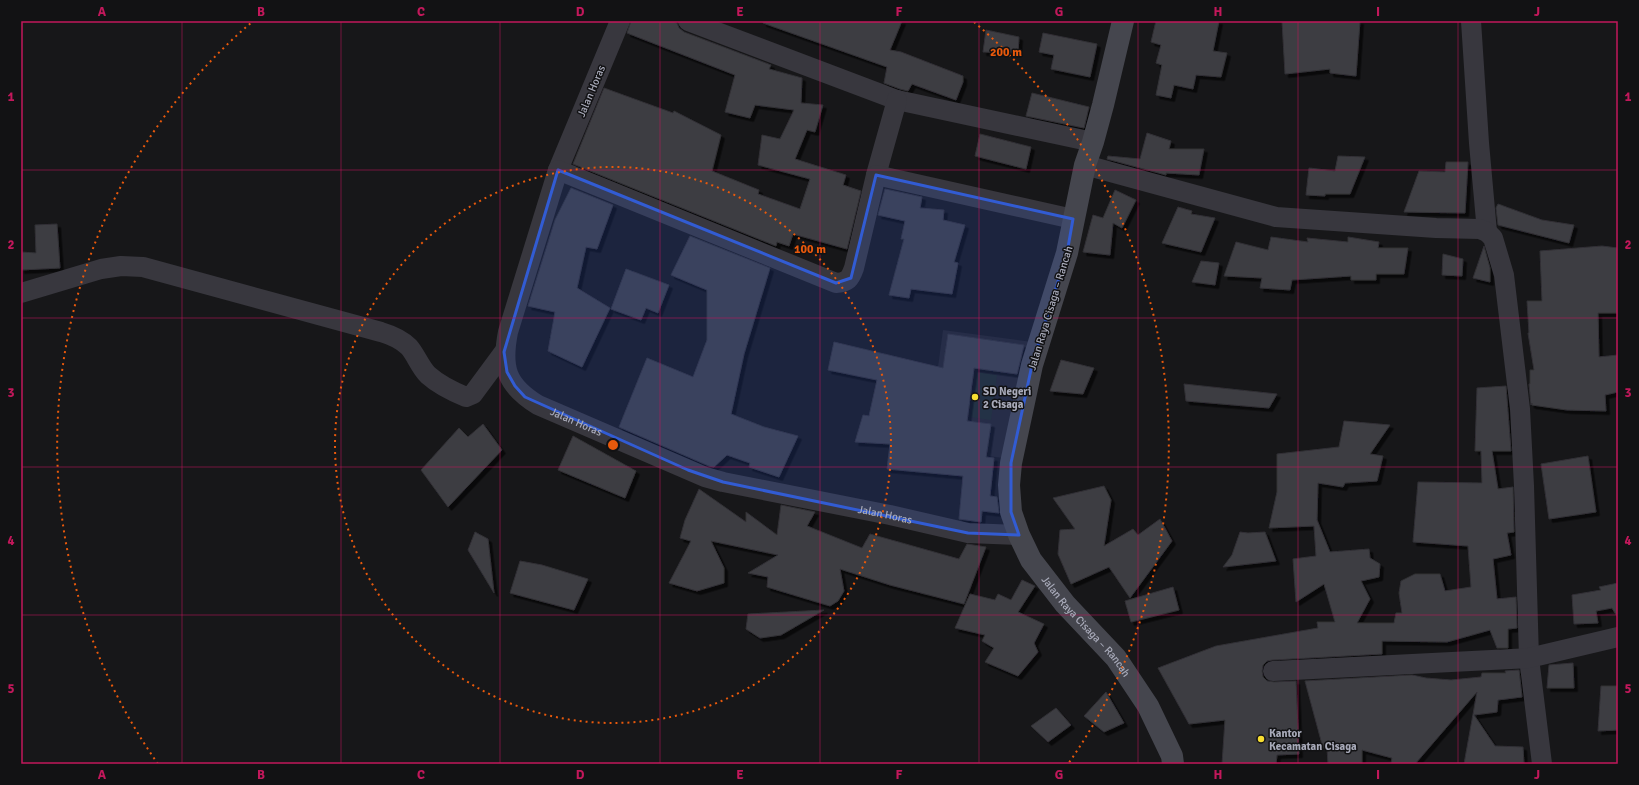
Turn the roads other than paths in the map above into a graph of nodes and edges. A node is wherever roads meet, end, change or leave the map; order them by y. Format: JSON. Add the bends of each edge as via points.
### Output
{"nodes":[{"id":1,"x":620,"y":21,"type":"edge"},
{"id":2,"x":688,"y":21,"type":"edge"},
{"id":3,"x":1123,"y":21,"type":"edge"},
{"id":4,"x":1471,"y":21,"type":"edge"},
{"id":5,"x":897,"y":100,"type":"junction"},
{"id":6,"x":1093,"y":142,"type":"junction"},
{"id":7,"x":1085,"y":165,"type":"junction"},
{"id":8,"x":558,"y":170,"type":"junction"},
{"id":9,"x":876,"y":175,"type":"junction"},
{"id":10,"x":1074,"y":219,"type":"junction"},
{"id":11,"x":1487,"y":232,"type":"junction"},
{"id":12,"x":21,"y":293,"type":"edge"},
{"id":13,"x":504,"y":352,"type":"junction"},
{"id":14,"x":1019,"y":536,"type":"junction"},
{"id":15,"x":1618,"y":637,"type":"edge"},
{"id":16,"x":1529,"y":658,"type":"junction"},
{"id":17,"x":1273,"y":671,"type":"dead end"},
{"id":18,"x":1173,"y":764,"type":"edge"},
{"id":19,"x":1542,"y":764,"type":"edge"}],
"edges":[{"from":1,"to":8,"type":"street","name":"Jalan Horas"},
{"from":2,"to":5,"type":"street"},
{"from":3,"to":6,"type":"main road","name":"Jalan Raya Cisaga – Rancah"},
{"from":4,"to":11,"type":"street","via":[[1478,143]]},
{"from":5,"to":6,"type":"street"},
{"from":5,"to":9,"type":"street"},
{"from":6,"to":7,"type":"main road","name":"Jalan Raya Cisaga – Rancah"},
{"from":7,"to":10,"type":"main road","name":"Jalan Raya Cisaga – Rancah"},
{"from":7,"to":11,"type":"street","via":[[1276,217],[1436,228],[1480,228]]},
{"from":8,"to":9,"type":"street","via":[[836,283],[851,278]]},
{"from":8,"to":13,"type":"street","name":"Jalan Horas"},
{"from":9,"to":10,"type":"street"},
{"from":10,"to":14,"type":"main road","name":"Jalan Raya Cisaga – Rancah","via":[[1067,253],[1032,365],[1011,463],[1011,512]]},
{"from":11,"to":16,"type":"street","via":[[1493,238],[1504,275],[1520,409]]},
{"from":12,"to":13,"type":"street","via":[[101,269],[121,266],[143,267],[396,337],[409,347],[429,375],[457,394],[466,397],[473,394]]},
{"from":13,"to":14,"type":"street","name":"Jalan Horas","via":[[507,372],[525,397],[705,477],[968,533]]},
{"from":14,"to":18,"type":"main road","name":"Jalan Raya Cisaga – Rancah","via":[[1031,560],[1065,604],[1116,658],[1148,706],[1172,756]]},
{"from":15,"to":16,"type":"street"},
{"from":16,"to":17,"type":"street"},
{"from":16,"to":19,"type":"street"}]}
